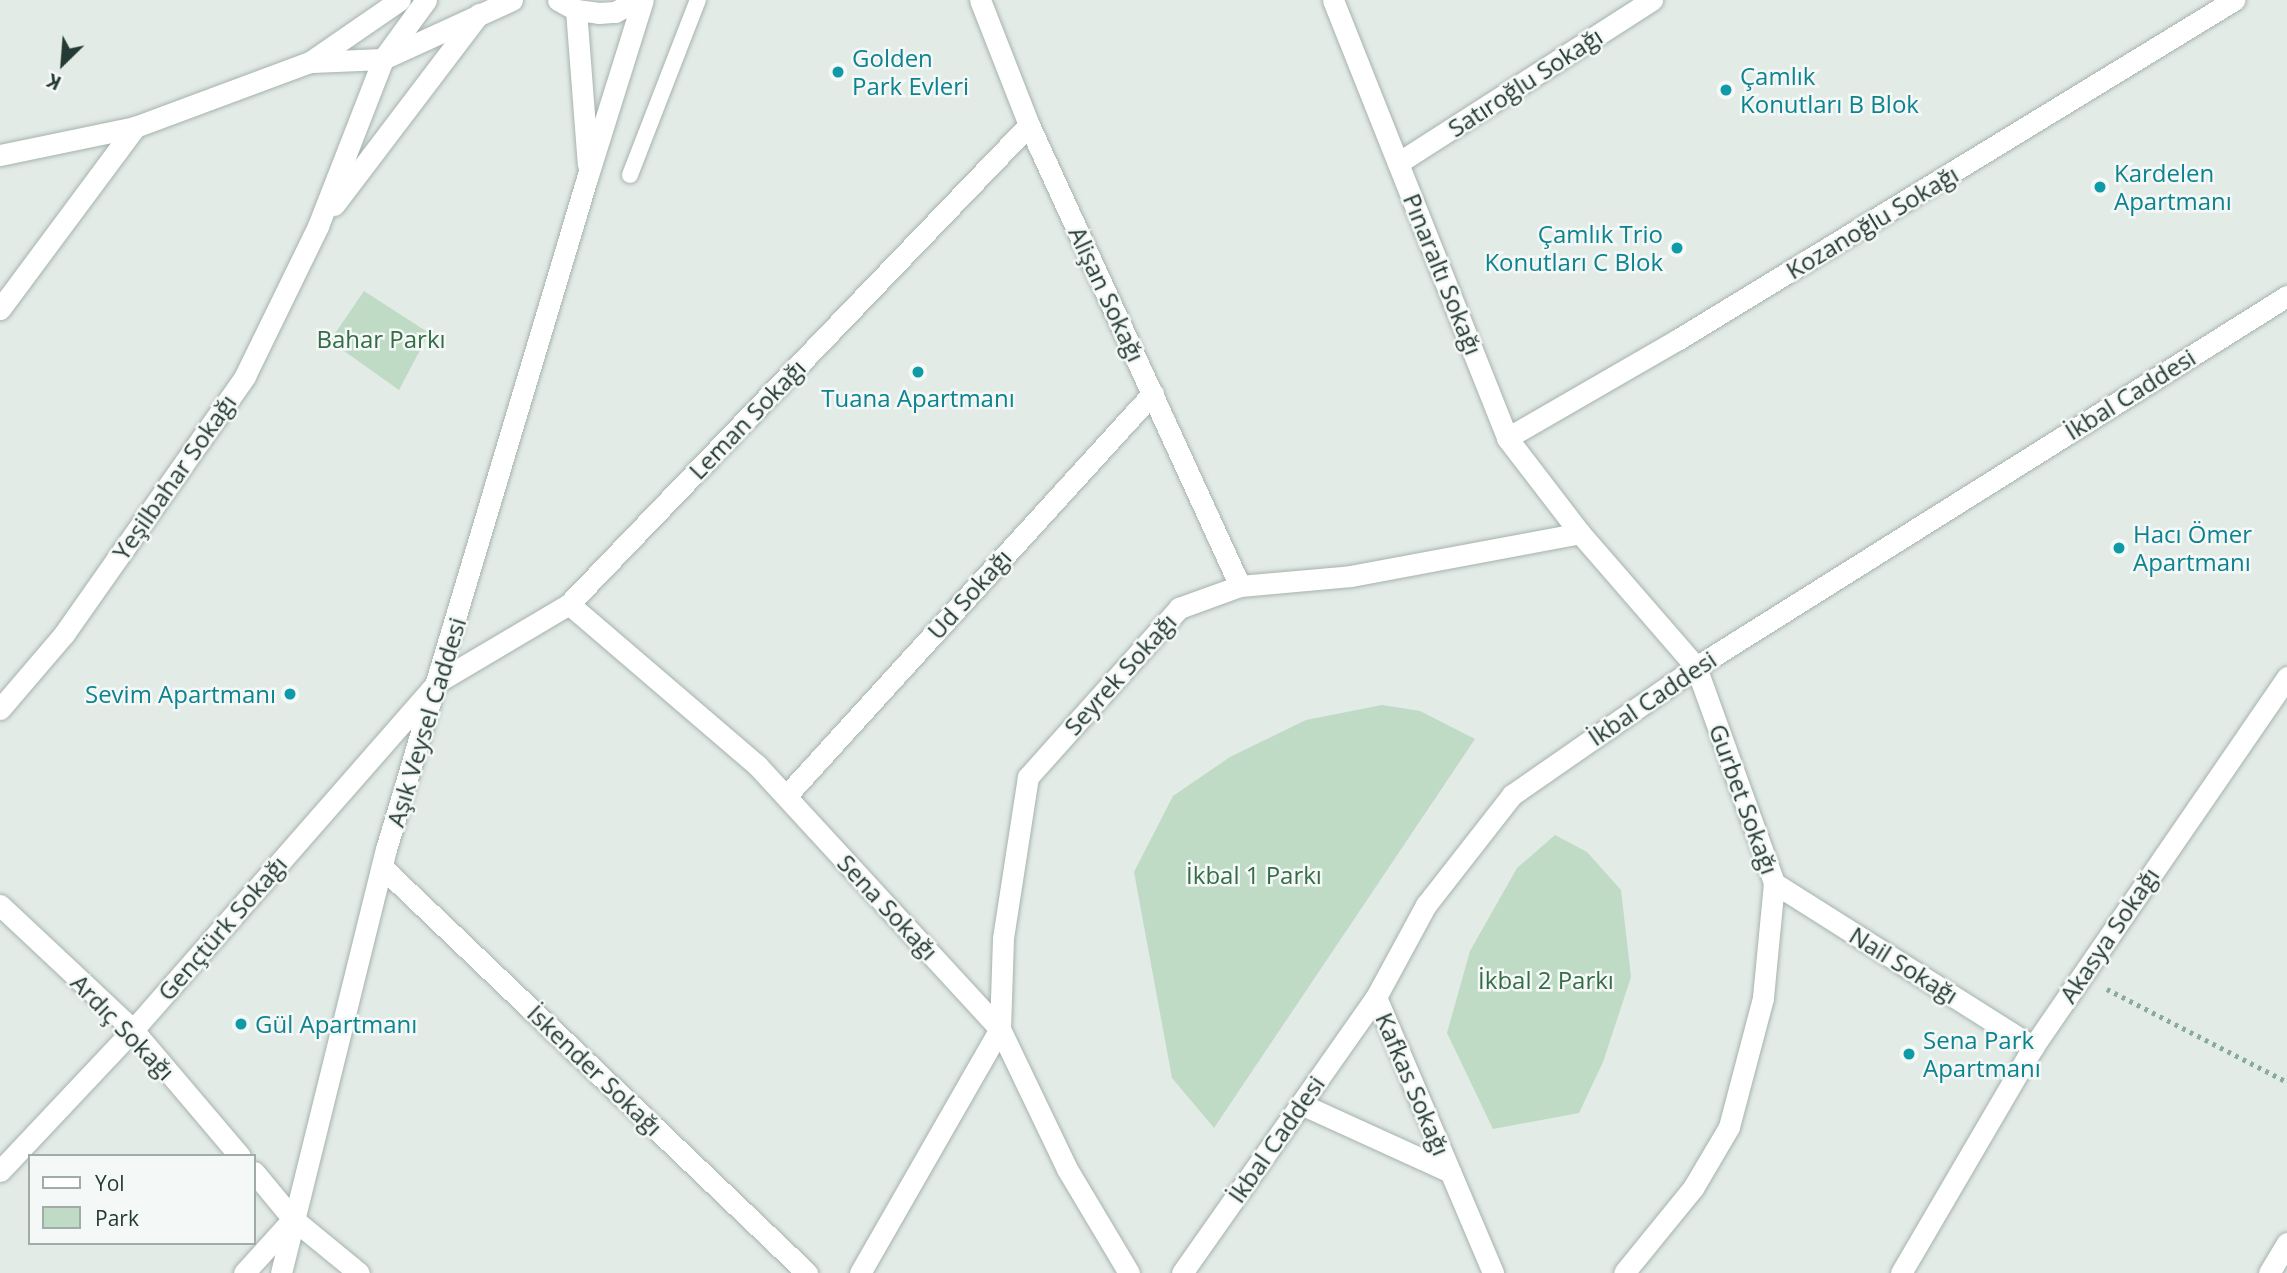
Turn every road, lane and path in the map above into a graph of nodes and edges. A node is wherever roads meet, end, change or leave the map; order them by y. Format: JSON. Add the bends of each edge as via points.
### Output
{"nodes":[{"id":1,"x":400,"y":0,"type":"edge"},
{"id":2,"x":426,"y":0,"type":"edge"},
{"id":3,"x":512,"y":0,"type":"edge"},
{"id":4,"x":640,"y":0,"type":"edge"},
{"id":5,"x":698,"y":0,"type":"edge"},
{"id":6,"x":980,"y":0,"type":"edge"},
{"id":7,"x":1333,"y":0,"type":"edge"},
{"id":8,"x":1652,"y":0,"type":"edge"},
{"id":9,"x":2234,"y":0,"type":"edge"},
{"id":10,"x":567,"y":5,"type":"edge"},
{"id":11,"x":479,"y":14,"type":"junction"},
{"id":12,"x":383,"y":59,"type":"junction"},
{"id":13,"x":310,"y":62,"type":"junction"},
{"id":14,"x":1029,"y":125,"type":"junction"},
{"id":15,"x":135,"y":127,"type":"junction"},
{"id":16,"x":0,"y":155,"type":"edge"},
{"id":17,"x":1398,"y":163,"type":"junction"},
{"id":18,"x":588,"y":175,"type":"junction"},
{"id":19,"x":630,"y":175,"type":"dead end"},
{"id":20,"x":318,"y":226,"type":"junction"},
{"id":21,"x":2287,"y":296,"type":"edge"},
{"id":22,"x":0,"y":309,"type":"edge"},
{"id":23,"x":1153,"y":393,"type":"junction"},
{"id":24,"x":1507,"y":438,"type":"junction"},
{"id":25,"x":1580,"y":533,"type":"junction"},
{"id":26,"x":1240,"y":586,"type":"junction"},
{"id":27,"x":569,"y":604,"type":"junction"},
{"id":28,"x":1696,"y":667,"type":"junction"},
{"id":29,"x":2287,"y":677,"type":"edge"},
{"id":30,"x":439,"y":681,"type":"junction"},
{"id":31,"x":0,"y":709,"type":"edge"},
{"id":32,"x":786,"y":796,"type":"junction"},
{"id":33,"x":382,"y":867,"type":"junction"},
{"id":34,"x":1774,"y":883,"type":"junction"},
{"id":35,"x":0,"y":905,"type":"edge"},
{"id":36,"x":2081,"y":976,"type":"junction"},
{"id":37,"x":1376,"y":997,"type":"junction"},
{"id":38,"x":1000,"y":1029,"type":"junction"},
{"id":39,"x":133,"y":1030,"type":"junction"},
{"id":40,"x":2033,"y":1047,"type":"junction"},
{"id":41,"x":2287,"y":1082,"type":"edge"},
{"id":42,"x":1301,"y":1104,"type":"junction"},
{"id":43,"x":238,"y":1154,"type":"edge"},
{"id":44,"x":0,"y":1171,"type":"edge"},
{"id":45,"x":1450,"y":1172,"type":"junction"},
{"id":46,"x":256,"y":1174,"type":"edge"},
{"id":47,"x":293,"y":1219,"type":"junction"},
{"id":48,"x":2287,"y":1243,"type":"edge"},
{"id":49,"x":244,"y":1273,"type":"edge"},
{"id":50,"x":281,"y":1273,"type":"edge"},
{"id":51,"x":359,"y":1273,"type":"edge"},
{"id":52,"x":807,"y":1273,"type":"edge"},
{"id":53,"x":860,"y":1273,"type":"edge"},
{"id":54,"x":1129,"y":1273,"type":"edge"},
{"id":55,"x":1182,"y":1273,"type":"edge"},
{"id":56,"x":1493,"y":1273,"type":"edge"},
{"id":57,"x":1624,"y":1273,"type":"edge"},
{"id":58,"x":1900,"y":1273,"type":"edge"},
{"id":59,"x":2269,"y":1273,"type":"edge"}],
"edges":[{"from":1,"to":13,"type":"street"},
{"from":2,"to":12,"type":"street","name":"Yeşilbahar Sokağı"},
{"from":3,"to":11,"type":"street"},
{"from":4,"to":10,"type":"street","via":[[615,12]]},
{"from":4,"to":18,"type":"street","name":"Aşık Veysel Caddesi"},
{"from":5,"to":19,"type":"lane"},
{"from":6,"to":14,"type":"street","name":"Alişan Sokağı"},
{"from":7,"to":17,"type":"street","name":"Pınaraltı Sokağı"},
{"from":8,"to":17,"type":"street","name":"Satıroğlu Sokağı"},
{"from":9,"to":24,"type":"street","name":"Kozanoğlu Sokağı","via":[[1689,333]]},
{"from":10,"to":18,"type":"street","name":"Aşık Veysel Caddesi"},
{"from":11,"to":12,"type":"street"},
{"from":11,"to":20,"type":"street","name":"Yeşilbahar Sokağı"},
{"from":12,"to":13,"type":"street"},
{"from":12,"to":20,"type":"street","name":"Yeşilbahar Sokağı"},
{"from":13,"to":15,"type":"street"},
{"from":14,"to":23,"type":"street","name":"Alişan Sokağı"},
{"from":14,"to":27,"type":"street","name":"Leman Sokağı"},
{"from":15,"to":16,"type":"street"},
{"from":15,"to":22,"type":"street"},
{"from":17,"to":24,"type":"street","name":"Pınaraltı Sokağı"},
{"from":18,"to":30,"type":"street","name":"Aşık Veysel Caddesi"},
{"from":20,"to":31,"type":"street","name":"Yeşilbahar Sokağı","via":[[245,376],[64,634]]},
{"from":21,"to":28,"type":"street","name":"İkbal Caddesi"},
{"from":23,"to":26,"type":"street","name":"Alişan Sokağı"},
{"from":23,"to":32,"type":"street","name":"Ud Sokağı"},
{"from":24,"to":25,"type":"street","name":"Pınaraltı Sokağı"},
{"from":25,"to":26,"type":"street","name":"Seyrek Sokağı","via":[[1351,576]]},
{"from":25,"to":28,"type":"street"},
{"from":26,"to":38,"type":"street","name":"Seyrek Sokağı","via":[[1179,608],[1028,777],[1003,938]]},
{"from":27,"to":30,"type":"street","name":"Leman Sokağı"},
{"from":27,"to":32,"type":"street","name":"Sena Sokağı","via":[[695,709]]},
{"from":28,"to":34,"type":"street","name":"Gurbet Sokağı"},
{"from":28,"to":37,"type":"street","name":"İkbal Caddesi","via":[[1512,795],[1426,905]]},
{"from":29,"to":36,"type":"street","name":"Akasya Sokağı"},
{"from":30,"to":33,"type":"street","name":"Aşık Veysel Caddesi"},
{"from":30,"to":39,"type":"street","name":"Gençtürk Sokağı"},
{"from":32,"to":38,"type":"street","name":"Sena Sokağı"},
{"from":33,"to":47,"type":"street","name":"Aşık Veysel Caddesi"},
{"from":33,"to":52,"type":"street","name":"İskender Sokağı"},
{"from":34,"to":40,"type":"street","name":"Nail Sokağı"},
{"from":34,"to":57,"type":"street","name":"Gurbet Sokağı","via":[[1763,998],[1729,1127],[1693,1188]]},
{"from":35,"to":39,"type":"street","name":"Ardıç Sokağı"},
{"from":36,"to":40,"type":"street","name":"Akasya Sokağı"},
{"from":36,"to":41,"type":"path"},
{"from":37,"to":42,"type":"street","name":"İkbal Caddesi"},
{"from":37,"to":45,"type":"street","name":"Kafkas Sokağı"},
{"from":38,"to":53,"type":"street","name":"Seyrek Sokağı"},
{"from":38,"to":54,"type":"street","name":"Sena Sokağı","via":[[1067,1169]]},
{"from":39,"to":43,"type":"street","name":"Ardıç Sokağı"},
{"from":39,"to":44,"type":"street","name":"Gençtürk Sokağı"},
{"from":40,"to":58,"type":"street","name":"Akasya Sokağı"},
{"from":42,"to":45,"type":"street","name":"Kafkas Sokağı"},
{"from":42,"to":55,"type":"street","name":"İkbal Caddesi"},
{"from":45,"to":56,"type":"street","name":"Kafkas Sokağı"},
{"from":46,"to":47,"type":"street"},
{"from":47,"to":49,"type":"street"},
{"from":47,"to":50,"type":"street","name":"Aşık Veysel Caddesi"},
{"from":47,"to":51,"type":"street"},
{"from":48,"to":59,"type":"street"}]}
